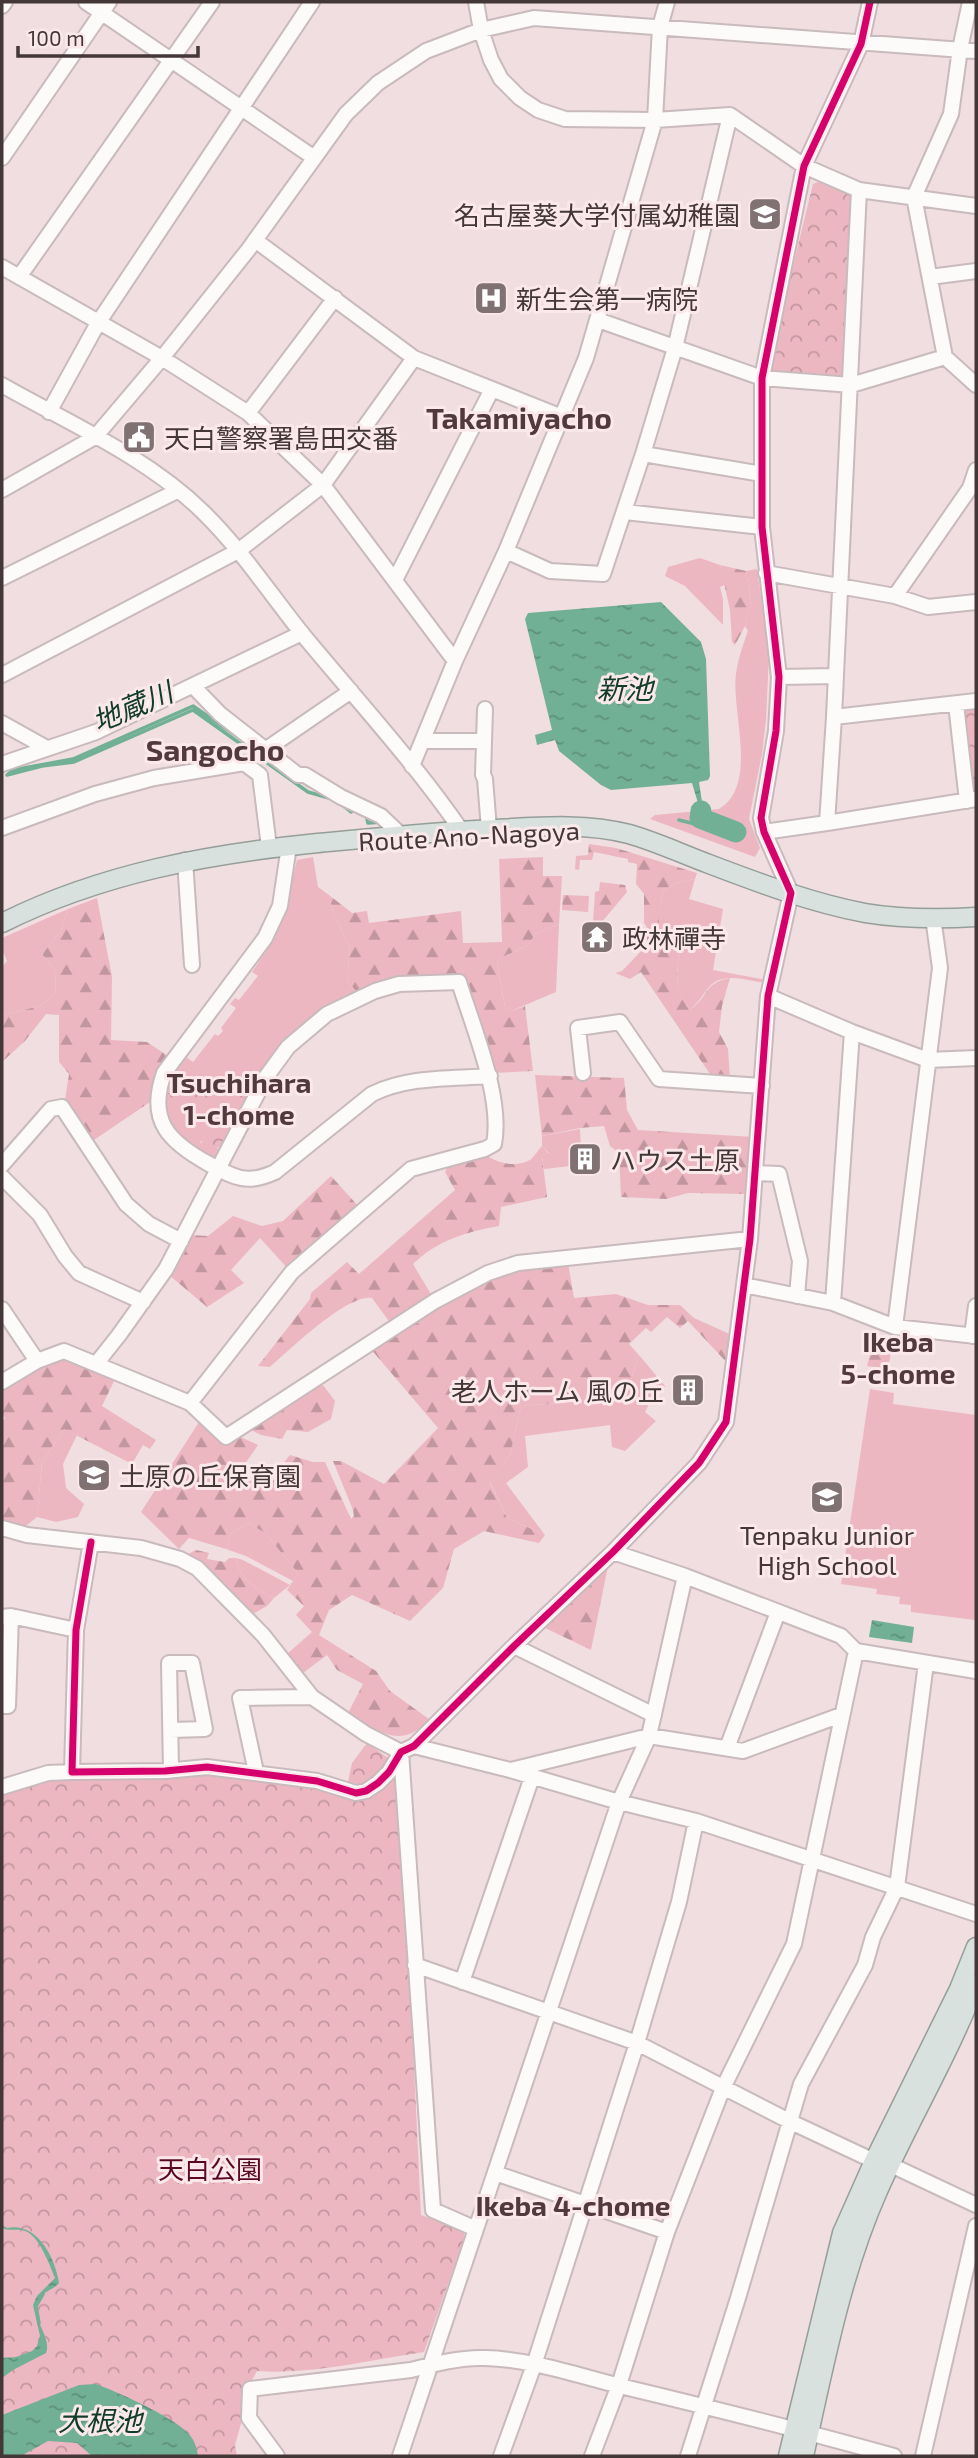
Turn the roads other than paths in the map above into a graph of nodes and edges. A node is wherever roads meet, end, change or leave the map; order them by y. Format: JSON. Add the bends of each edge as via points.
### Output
{"nodes":[{"id":1,"x":5,"y":2,"type":"edge"},
{"id":2,"x":86,"y":2,"type":"edge"},
{"id":3,"x":212,"y":2,"type":"edge"},
{"id":4,"x":312,"y":2,"type":"edge"},
{"id":5,"x":475,"y":2,"type":"edge"},
{"id":6,"x":667,"y":2,"type":"edge"},
{"id":7,"x":870,"y":2,"type":"edge"},
{"id":8,"x":970,"y":2,"type":"edge"},
{"id":9,"x":2,"y":6,"type":"edge"},
{"id":10,"x":105,"y":7,"type":"edge"},
{"id":11,"x":660,"y":27,"type":"junction"},
{"id":12,"x":481,"y":30,"type":"junction"},
{"id":13,"x":861,"y":44,"type":"junction"},
{"id":14,"x":960,"y":49,"type":"junction"},
{"id":15,"x":976,"y":51,"type":"edge"},
{"id":16,"x":172,"y":60,"type":"junction"},
{"id":17,"x":241,"y":107,"type":"junction"},
{"id":18,"x":730,"y":115,"type":"junction"},
{"id":19,"x":655,"y":120,"type":"junction"},
{"id":20,"x":313,"y":157,"type":"junction"},
{"id":21,"x":2,"y":158,"type":"edge"},
{"id":22,"x":804,"y":166,"type":"junction"},
{"id":23,"x":859,"y":190,"type":"junction"},
{"id":24,"x":914,"y":197,"type":"junction"},
{"id":25,"x":976,"y":206,"type":"edge"},
{"id":26,"x":255,"y":240,"type":"junction"},
{"id":27,"x":2,"y":267,"type":"edge"},
{"id":28,"x":976,"y":271,"type":"edge"},
{"id":29,"x":19,"y":277,"type":"junction"},
{"id":30,"x":930,"y":278,"type":"junction"},
{"id":31,"x":335,"y":298,"type":"junction"},
{"id":32,"x":598,"y":320,"type":"junction"},
{"id":33,"x":98,"y":323,"type":"junction"},
{"id":34,"x":675,"y":348,"type":"junction"},
{"id":35,"x":162,"y":358,"type":"junction"},
{"id":36,"x":414,"y":358,"type":"junction"},
{"id":37,"x":945,"y":358,"type":"junction"},
{"id":38,"x":762,"y":378,"type":"junction"},
{"id":39,"x":2,"y":384,"type":"edge"},
{"id":40,"x":976,"y":384,"type":"edge"},
{"id":41,"x":851,"y":385,"type":"junction"},
{"id":42,"x":492,"y":389,"type":"junction"},
{"id":43,"x":49,"y":412,"type":"junction"},
{"id":44,"x":248,"y":413,"type":"junction"},
{"id":45,"x":562,"y":417,"type":"junction"},
{"id":46,"x":95,"y":437,"type":"junction"},
{"id":47,"x":643,"y":454,"type":"junction"},
{"id":48,"x":976,"y":470,"type":"edge"},
{"id":49,"x":762,"y":474,"type":"junction"},
{"id":50,"x":323,"y":485,"type":"junction"},
{"id":51,"x":2,"y":490,"type":"edge"},
{"id":52,"x":177,"y":491,"type":"junction"},
{"id":53,"x":625,"y":512,"type":"junction"},
{"id":54,"x":762,"y":527,"type":"junction"},
{"id":55,"x":238,"y":551,"type":"junction"},
{"id":56,"x":506,"y":551,"type":"junction"},
{"id":57,"x":766,"y":573,"type":"junction"},
{"id":58,"x":2,"y":578,"type":"edge"},
{"id":59,"x":395,"y":580,"type":"junction"},
{"id":60,"x":839,"y":586,"type":"junction"},
{"id":61,"x":895,"y":596,"type":"junction"},
{"id":62,"x":976,"y":602,"type":"edge"},
{"id":63,"x":302,"y":633,"type":"junction"},
{"id":64,"x":455,"y":661,"type":"junction"},
{"id":65,"x":2,"y":675,"type":"edge"},
{"id":66,"x":836,"y":676,"type":"junction"},
{"id":67,"x":779,"y":677,"type":"junction"},
{"id":68,"x":193,"y":686,"type":"junction"},
{"id":69,"x":351,"y":691,"type":"junction"},
{"id":70,"x":976,"y":701,"type":"edge"},
{"id":71,"x":956,"y":704,"type":"junction"},
{"id":72,"x":485,"y":709,"type":"dead end"},
{"id":73,"x":834,"y":717,"type":"junction"},
{"id":74,"x":2,"y":723,"type":"edge"},
{"id":75,"x":422,"y":741,"type":"junction"},
{"id":76,"x":482,"y":741,"type":"junction"},
{"id":77,"x":46,"y":747,"type":"junction"},
{"id":78,"x":265,"y":750,"type":"junction"},
{"id":79,"x":2,"y":764,"type":"edge"},
{"id":80,"x":412,"y":766,"type":"junction"},
{"id":81,"x":972,"y":800,"type":"edge"},
{"id":82,"x":827,"y":823,"type":"junction"},
{"id":83,"x":2,"y":828,"type":"edge"},
{"id":84,"x":489,"y":829,"type":"junction"},
{"id":85,"x":461,"y":830,"type":"junction"},
{"id":86,"x":764,"y":832,"type":"junction"},
{"id":87,"x":401,"y":835,"type":"junction"},
{"id":88,"x":289,"y":846,"type":"junction"},
{"id":89,"x":269,"y":848,"type":"junction"},
{"id":90,"x":185,"y":860,"type":"junction"},
{"id":91,"x":791,"y":892,"type":"junction"},
{"id":92,"x":933,"y":917,"type":"junction"},
{"id":93,"x":976,"y":917,"type":"edge"},
{"id":94,"x":2,"y":923,"type":"edge"},
{"id":95,"x":192,"y":965,"type":"dead end"},
{"id":96,"x":768,"y":996,"type":"junction"},
{"id":97,"x":852,"y":1032,"type":"junction"},
{"id":98,"x":976,"y":1058,"type":"edge"},
{"id":99,"x":928,"y":1060,"type":"junction"},
{"id":100,"x":583,"y":1073,"type":"dead end"},
{"id":101,"x":490,"y":1076,"type":"junction"},
{"id":102,"x":762,"y":1086,"type":"junction"},
{"id":103,"x":2,"y":1165,"type":"edge"},
{"id":104,"x":218,"y":1169,"type":"junction"},
{"id":105,"x":755,"y":1173,"type":"junction"},
{"id":106,"x":2,"y":1177,"type":"edge"},
{"id":107,"x":750,"y":1239,"type":"junction"},
{"id":108,"x":181,"y":1241,"type":"junction"},
{"id":109,"x":744,"y":1285,"type":"junction"},
{"id":110,"x":797,"y":1296,"type":"junction"},
{"id":111,"x":143,"y":1302,"type":"junction"},
{"id":112,"x":833,"y":1303,"type":"junction"},
{"id":113,"x":976,"y":1306,"type":"edge"},
{"id":114,"x":2,"y":1309,"type":"edge"},
{"id":115,"x":895,"y":1327,"type":"junction"},
{"id":116,"x":974,"y":1336,"type":"edge"},
{"id":117,"x":37,"y":1362,"type":"junction"},
{"id":118,"x":96,"y":1364,"type":"junction"},
{"id":119,"x":2,"y":1382,"type":"edge"},
{"id":120,"x":190,"y":1403,"type":"junction"},
{"id":121,"x":2,"y":1528,"type":"edge"},
{"id":122,"x":91,"y":1542,"type":"junction"},
{"id":123,"x":613,"y":1552,"type":"junction"},
{"id":124,"x":685,"y":1576,"type":"junction"},
{"id":125,"x":778,"y":1612,"type":"junction"},
{"id":126,"x":6,"y":1616,"type":"edge"},
{"id":127,"x":76,"y":1630,"type":"junction"},
{"id":128,"x":514,"y":1646,"type":"junction"},
{"id":129,"x":856,"y":1651,"type":"junction"},
{"id":130,"x":926,"y":1663,"type":"junction"},
{"id":131,"x":976,"y":1671,"type":"edge"},
{"id":132,"x":312,"y":1697,"type":"junction"},
{"id":133,"x":2,"y":1706,"type":"edge"},
{"id":134,"x":841,"y":1714,"type":"junction"},
{"id":135,"x":654,"y":1715,"type":"junction"},
{"id":136,"x":171,"y":1730,"type":"junction"},
{"id":137,"x":649,"y":1736,"type":"junction"},
{"id":138,"x":727,"y":1748,"type":"junction"},
{"id":139,"x":408,"y":1749,"type":"junction"},
{"id":140,"x":172,"y":1770,"type":"junction"},
{"id":141,"x":510,"y":1770,"type":"junction"},
{"id":142,"x":72,"y":1772,"type":"junction"},
{"id":143,"x":256,"y":1772,"type":"junction"},
{"id":144,"x":531,"y":1777,"type":"junction"},
{"id":145,"x":2,"y":1787,"type":"edge"},
{"id":146,"x":619,"y":1802,"type":"junction"},
{"id":147,"x":696,"y":1821,"type":"junction"},
{"id":148,"x":813,"y":1860,"type":"junction"},
{"id":149,"x":897,"y":1887,"type":"junction"},
{"id":150,"x":976,"y":1914,"type":"edge"},
{"id":151,"x":976,"y":1947,"type":"edge"},
{"id":152,"x":415,"y":1965,"type":"junction"},
{"id":153,"x":462,"y":1982,"type":"junction"},
{"id":154,"x":976,"y":1984,"type":"edge"},
{"id":155,"x":549,"y":2011,"type":"junction"},
{"id":156,"x":637,"y":2043,"type":"junction"},
{"id":157,"x":723,"y":2088,"type":"junction"},
{"id":158,"x":791,"y":2122,"type":"junction"},
{"id":159,"x":883,"y":2163,"type":"junction"},
{"id":160,"x":495,"y":2173,"type":"junction"},
{"id":161,"x":584,"y":2204,"type":"junction"},
{"id":162,"x":976,"y":2205,"type":"edge"},
{"id":163,"x":976,"y":2225,"type":"edge"},
{"id":164,"x":476,"y":2229,"type":"junction"},
{"id":165,"x":667,"y":2232,"type":"junction"},
{"id":166,"x":430,"y":2365,"type":"junction"},
{"id":167,"x":534,"y":2365,"type":"junction"},
{"id":168,"x":619,"y":2385,"type":"junction"},
{"id":169,"x":704,"y":2406,"type":"junction"},
{"id":170,"x":802,"y":2431,"type":"junction"},
{"id":171,"x":277,"y":2456,"type":"edge"},
{"id":172,"x":400,"y":2456,"type":"edge"},
{"id":173,"x":501,"y":2456,"type":"edge"},
{"id":174,"x":592,"y":2456,"type":"edge"},
{"id":175,"x":688,"y":2456,"type":"edge"},
{"id":176,"x":788,"y":2456,"type":"edge"},
{"id":177,"x":804,"y":2456,"type":"edge"},
{"id":178,"x":894,"y":2456,"type":"edge"},
{"id":179,"x":923,"y":2456,"type":"edge"}],
"edges":[{"from":1,"to":9,"type":"street"},
{"from":2,"to":10,"type":"street"},
{"from":3,"to":16,"type":"street"},
{"from":4,"to":17,"type":"street"},
{"from":5,"to":12,"type":"street"},
{"from":6,"to":11,"type":"street"},
{"from":7,"to":13,"type":"street"},
{"from":8,"to":14,"type":"street"},
{"from":10,"to":16,"type":"street"},
{"from":10,"to":21,"type":"street"},
{"from":11,"to":12,"type":"street","via":[[534,18]]},
{"from":11,"to":13,"type":"street"},
{"from":11,"to":19,"type":"street"},
{"from":12,"to":19,"type":"street","via":[[501,79],[538,110],[565,119]]},
{"from":12,"to":20,"type":"street","via":[[426,51],[378,83],[346,114]]},
{"from":13,"to":14,"type":"street"},
{"from":13,"to":22,"type":"street"},
{"from":14,"to":15,"type":"street"},
{"from":14,"to":24,"type":"street","via":[[951,114]]},
{"from":16,"to":17,"type":"street"},
{"from":16,"to":29,"type":"street"},
{"from":17,"to":20,"type":"street"},
{"from":17,"to":33,"type":"street"},
{"from":18,"to":19,"type":"street"},
{"from":18,"to":22,"type":"street"},
{"from":18,"to":34,"type":"street"},
{"from":19,"to":32,"type":"street"},
{"from":20,"to":26,"type":"street"},
{"from":22,"to":23,"type":"street"},
{"from":22,"to":38,"type":"street"},
{"from":23,"to":24,"type":"street"},
{"from":23,"to":41,"type":"street"},
{"from":24,"to":25,"type":"street"},
{"from":24,"to":30,"type":"street"},
{"from":26,"to":31,"type":"street"},
{"from":26,"to":35,"type":"street"},
{"from":27,"to":29,"type":"street"},
{"from":28,"to":30,"type":"street"},
{"from":29,"to":33,"type":"street"},
{"from":30,"to":37,"type":"street"},
{"from":31,"to":36,"type":"street"},
{"from":31,"to":44,"type":"street"},
{"from":32,"to":34,"type":"street"},
{"from":32,"to":45,"type":"street"},
{"from":33,"to":35,"type":"street"},
{"from":33,"to":43,"type":"street"},
{"from":34,"to":38,"type":"street"},
{"from":34,"to":47,"type":"street"},
{"from":35,"to":44,"type":"street"},
{"from":35,"to":46,"type":"street"},
{"from":36,"to":42,"type":"street"},
{"from":36,"to":50,"type":"street"},
{"from":37,"to":40,"type":"street"},
{"from":37,"to":41,"type":"street"},
{"from":38,"to":41,"type":"street"},
{"from":38,"to":49,"type":"street"},
{"from":39,"to":43,"type":"street"},
{"from":41,"to":60,"type":"street"},
{"from":42,"to":45,"type":"street"},
{"from":42,"to":59,"type":"street"},
{"from":43,"to":46,"type":"street"},
{"from":44,"to":50,"type":"street"},
{"from":45,"to":56,"type":"street"},
{"from":46,"to":51,"type":"street"},
{"from":46,"to":52,"type":"street"},
{"from":47,"to":49,"type":"street"},
{"from":47,"to":53,"type":"street"},
{"from":48,"to":61,"type":"street","via":[[970,488]]},
{"from":49,"to":54,"type":"street"},
{"from":50,"to":55,"type":"street"},
{"from":50,"to":59,"type":"street"},
{"from":52,"to":55,"type":"street"},
{"from":52,"to":58,"type":"street"},
{"from":53,"to":54,"type":"street"},
{"from":53,"to":56,"type":"street","via":[[603,574],[550,572]]},
{"from":54,"to":57,"type":"street"},
{"from":55,"to":63,"type":"street"},
{"from":55,"to":65,"type":"street"},
{"from":56,"to":64,"type":"street"},
{"from":57,"to":60,"type":"street"},
{"from":57,"to":67,"type":"street"},
{"from":59,"to":64,"type":"street"},
{"from":60,"to":61,"type":"street"},
{"from":60,"to":66,"type":"street"},
{"from":61,"to":62,"type":"street","via":[[928,607]]},
{"from":63,"to":68,"type":"street"},
{"from":63,"to":69,"type":"street"},
{"from":64,"to":75,"type":"street"},
{"from":66,"to":67,"type":"street"},
{"from":66,"to":73,"type":"street"},
{"from":67,"to":86,"type":"street","via":[[776,731],[761,818]]},
{"from":68,"to":77,"type":"street","via":[[96,732]]},
{"from":68,"to":78,"type":"street"},
{"from":69,"to":78,"type":"street"},
{"from":69,"to":80,"type":"street"},
{"from":70,"to":71,"type":"street"},
{"from":71,"to":73,"type":"street"},
{"from":71,"to":81,"type":"street"},
{"from":72,"to":76,"type":"street"},
{"from":73,"to":82,"type":"street"},
{"from":74,"to":77,"type":"street"},
{"from":75,"to":76,"type":"street"},
{"from":75,"to":80,"type":"street"},
{"from":76,"to":84,"type":"street"},
{"from":77,"to":79,"type":"street"},
{"from":78,"to":87,"type":"street","via":[[298,775],[381,816]]},
{"from":80,"to":85,"type":"street"},
{"from":81,"to":82,"type":"street"},
{"from":82,"to":86,"type":"street"},
{"from":83,"to":89,"type":"street","via":[[154,778],[244,763],[260,775]]},
{"from":84,"to":85,"type":"main road","name":"Route Ano-Nagoya"},
{"from":84,"to":91,"type":"main road","name":"Route Ano-Nagoya","via":[[572,827],[627,834]]},
{"from":85,"to":87,"type":"main road","name":"Route Ano-Nagoya"},
{"from":86,"to":91,"type":"street"},
{"from":87,"to":88,"type":"main road","name":"Route Ano-Nagoya"},
{"from":88,"to":89,"type":"main road","name":"Route Ano-Nagoya"},
{"from":88,"to":104,"type":"street","via":[[275,921],[169,1064],[161,1082],[159,1110],[165,1129],[180,1147]]},
{"from":89,"to":90,"type":"main road","name":"Route Ano-Nagoya"},
{"from":90,"to":94,"type":"main road","name":"Route Ano-Nagoya","via":[[112,880]]},
{"from":90,"to":95,"type":"street"},
{"from":91,"to":92,"type":"main road","name":"Route Ano-Nagoya","via":[[867,913]]},
{"from":91,"to":96,"type":"street"},
{"from":92,"to":93,"type":"main road","name":"Route Ano-Nagoya"},
{"from":92,"to":99,"type":"street","via":[[940,968]]},
{"from":96,"to":97,"type":"street"},
{"from":96,"to":102,"type":"street"},
{"from":97,"to":99,"type":"street"},
{"from":97,"to":112,"type":"street"},
{"from":98,"to":99,"type":"street"},
{"from":99,"to":115,"type":"street"},
{"from":100,"to":102,"type":"street","via":[[578,1028],[620,1022],[659,1079]]},
{"from":101,"to":104,"type":"street","via":[[407,1081],[385,1087],[261,1179],[246,1180]]},
{"from":101,"to":104,"type":"street","via":[[459,982],[399,984],[375,990],[327,1014],[288,1047],[266,1077]]},
{"from":101,"to":120,"type":"street","via":[[494,1144],[411,1169],[292,1272]]},
{"from":102,"to":105,"type":"street"},
{"from":103,"to":108,"type":"street","via":[[51,1109],[62,1107],[126,1205]]},
{"from":104,"to":108,"type":"street"},
{"from":105,"to":107,"type":"street"},
{"from":105,"to":110,"type":"street","via":[[779,1174],[800,1261]]},
{"from":106,"to":111,"type":"street","via":[[40,1215],[79,1273]]},
{"from":107,"to":109,"type":"street"},
{"from":107,"to":120,"type":"street","via":[[517,1263],[488,1273],[435,1300],[226,1437]]},
{"from":108,"to":111,"type":"street"},
{"from":109,"to":110,"type":"street"},
{"from":109,"to":123,"type":"street","via":[[726,1422],[699,1463]]},
{"from":110,"to":112,"type":"street"},
{"from":111,"to":118,"type":"street"},
{"from":112,"to":115,"type":"street"},
{"from":113,"to":116,"type":"street"},
{"from":114,"to":117,"type":"street"},
{"from":115,"to":116,"type":"street"},
{"from":117,"to":118,"type":"street","via":[[64,1351]]},
{"from":117,"to":119,"type":"street"},
{"from":118,"to":120,"type":"street"},
{"from":121,"to":122,"type":"street"},
{"from":122,"to":127,"type":"street"},
{"from":122,"to":132,"type":"street","via":[[141,1548],[197,1568],[263,1635]]},
{"from":123,"to":124,"type":"street"},
{"from":123,"to":128,"type":"street"},
{"from":124,"to":125,"type":"street"},
{"from":124,"to":135,"type":"street"},
{"from":125,"to":129,"type":"street","via":[[841,1636]]},
{"from":125,"to":138,"type":"street"},
{"from":126,"to":127,"type":"street"},
{"from":126,"to":133,"type":"street","via":[[8,1706]]},
{"from":127,"to":142,"type":"street"},
{"from":128,"to":135,"type":"street"},
{"from":128,"to":139,"type":"street"},
{"from":129,"to":130,"type":"street"},
{"from":129,"to":134,"type":"street"},
{"from":130,"to":131,"type":"street"},
{"from":130,"to":149,"type":"street"},
{"from":132,"to":139,"type":"street","via":[[366,1734]]},
{"from":132,"to":143,"type":"street","via":[[240,1698]]},
{"from":134,"to":138,"type":"street","via":[[743,1751]]},
{"from":134,"to":148,"type":"street"},
{"from":135,"to":137,"type":"street"},
{"from":136,"to":136,"type":"street","via":[[169,1663],[192,1663],[205,1729]]},
{"from":136,"to":140,"type":"street"},
{"from":137,"to":138,"type":"street"},
{"from":137,"to":141,"type":"street"},
{"from":137,"to":146,"type":"street"},
{"from":139,"to":141,"type":"street"},
{"from":139,"to":143,"type":"street","via":[[378,1783],[356,1793],[317,1781]]},
{"from":139,"to":152,"type":"street"},
{"from":140,"to":142,"type":"street"},
{"from":140,"to":143,"type":"street","via":[[207,1767]]},
{"from":141,"to":144,"type":"street"},
{"from":142,"to":145,"type":"street","via":[[48,1773]]},
{"from":144,"to":146,"type":"street"},
{"from":144,"to":153,"type":"street"},
{"from":146,"to":147,"type":"street"},
{"from":146,"to":155,"type":"street"},
{"from":147,"to":148,"type":"street"},
{"from":147,"to":156,"type":"street","via":[[679,1902]]},
{"from":148,"to":149,"type":"street"},
{"from":148,"to":157,"type":"street","via":[[794,1944]]},
{"from":149,"to":150,"type":"street"},
{"from":149,"to":158,"type":"street","via":[[865,1965],[801,2084]]},
{"from":151,"to":159,"type":"main road"},
{"from":152,"to":153,"type":"street"},
{"from":152,"to":164,"type":"street","via":[[433,2210]]},
{"from":153,"to":155,"type":"street"},
{"from":154,"to":159,"type":"main road"},
{"from":155,"to":156,"type":"street"},
{"from":155,"to":160,"type":"street"},
{"from":156,"to":157,"type":"street"},
{"from":156,"to":161,"type":"street"},
{"from":157,"to":158,"type":"street"},
{"from":157,"to":165,"type":"street"},
{"from":158,"to":159,"type":"street"},
{"from":158,"to":169,"type":"street"},
{"from":159,"to":162,"type":"street"},
{"from":159,"to":170,"type":"main road","via":[[842,2233]]},
{"from":160,"to":161,"type":"street"},
{"from":160,"to":164,"type":"street"},
{"from":161,"to":165,"type":"street"},
{"from":161,"to":167,"type":"street"},
{"from":163,"to":179,"type":"street"},
{"from":164,"to":166,"type":"street"},
{"from":165,"to":168,"type":"street"},
{"from":166,"to":167,"type":"street","via":[[484,2358]]},
{"from":166,"to":171,"type":"street","via":[[250,2389],[249,2418]]},
{"from":166,"to":172,"type":"street"},
{"from":167,"to":168,"type":"street"},
{"from":167,"to":173,"type":"street"},
{"from":168,"to":169,"type":"street"},
{"from":168,"to":174,"type":"street"},
{"from":169,"to":170,"type":"street"},
{"from":169,"to":175,"type":"street"},
{"from":170,"to":176,"type":"main road"},
{"from":170,"to":177,"type":"main road"},
{"from":170,"to":178,"type":"street"}]}
